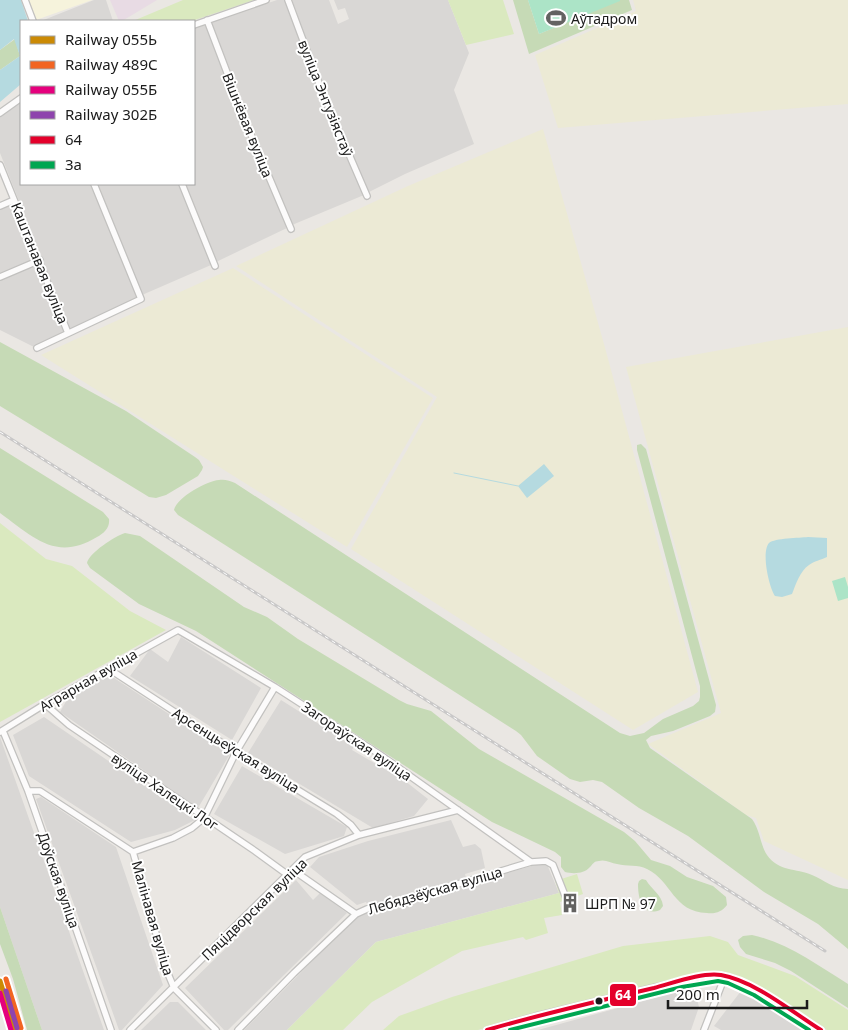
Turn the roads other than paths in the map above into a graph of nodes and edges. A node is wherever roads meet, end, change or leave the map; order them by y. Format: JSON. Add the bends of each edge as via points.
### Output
{"nodes":[{"id":1,"x":25,"y":0,"type":"edge"},
{"id":2,"x":266,"y":0,"type":"edge"},
{"id":3,"x":288,"y":0,"type":"edge"},
{"id":4,"x":33,"y":20,"type":"edge"},
{"id":5,"x":207,"y":20,"type":"junction"},
{"id":6,"x":195,"y":26,"type":"edge"},
{"id":7,"x":20,"y":99,"type":"edge"},
{"id":8,"x":0,"y":113,"type":"edge"},
{"id":9,"x":0,"y":165,"type":"edge"},
{"id":10,"x":94,"y":185,"type":"edge"},
{"id":11,"x":182,"y":185,"type":"edge"},
{"id":12,"x":367,"y":196,"type":"dead end"},
{"id":13,"x":14,"y":200,"type":"junction"},
{"id":14,"x":0,"y":206,"type":"edge"},
{"id":15,"x":291,"y":229,"type":"dead end"},
{"id":16,"x":40,"y":260,"type":"junction"},
{"id":17,"x":215,"y":266,"type":"dead end"},
{"id":18,"x":0,"y":277,"type":"edge"},
{"id":19,"x":68,"y":333,"type":"junction"},
{"id":20,"x":37,"y":348,"type":"dead end"},
{"id":21,"x":178,"y":630,"type":"joint"},
{"id":22,"x":109,"y":669,"type":"junction"},
{"id":23,"x":275,"y":687,"type":"junction"},
{"id":24,"x":46,"y":704,"type":"junction"},
{"id":25,"x":2,"y":732,"type":"edge"},
{"id":26,"x":236,"y":752,"type":"junction"},
{"id":27,"x":28,"y":791,"type":"junction"},
{"id":28,"x":458,"y":810,"type":"junction"},
{"id":29,"x":204,"y":818,"type":"junction"},
{"id":30,"x":359,"y":835,"type":"junction"},
{"id":31,"x":133,"y":852,"type":"junction"},
{"id":32,"x":531,"y":862,"type":"junction"},
{"id":33,"x":293,"y":870,"type":"junction"},
{"id":34,"x":288,"y":875,"type":"junction"},
{"id":35,"x":566,"y":898,"type":"dead end"},
{"id":36,"x":356,"y":914,"type":"junction"},
{"id":37,"x":725,"y":976,"type":"junction"},
{"id":38,"x":174,"y":988,"type":"junction"},
{"id":39,"x":111,"y":1030,"type":"edge"},
{"id":40,"x":130,"y":1030,"type":"edge"},
{"id":41,"x":216,"y":1030,"type":"edge"},
{"id":42,"x":238,"y":1030,"type":"edge"},
{"id":43,"x":487,"y":1030,"type":"edge"},
{"id":44,"x":704,"y":1030,"type":"edge"},
{"id":45,"x":821,"y":1030,"type":"edge"}],
"edges":[{"from":1,"to":4,"type":"street"},
{"from":2,"to":5,"type":"street"},
{"from":3,"to":12,"type":"street","name":"вуліца Энтузіястаў","via":[[323,94]]},
{"from":5,"to":6,"type":"street"},
{"from":5,"to":15,"type":"street","name":"Вішнёвая вуліца"},
{"from":7,"to":8,"type":"street"},
{"from":9,"to":13,"type":"street","name":"Каштанавая вуліца"},
{"from":10,"to":19,"type":"street","via":[[141,299]]},
{"from":11,"to":17,"type":"street"},
{"from":13,"to":14,"type":"street"},
{"from":13,"to":16,"type":"street","name":"Каштанавая вуліца"},
{"from":16,"to":18,"type":"street"},
{"from":16,"to":19,"type":"street","name":"Каштанавая вуліца"},
{"from":19,"to":20,"type":"street"},
{"from":21,"to":22,"type":"street","name":"Аграрная вуліца"},
{"from":21,"to":23,"type":"street","name":"Загораўская вуліца"},
{"from":22,"to":24,"type":"street","name":"Аграрная вуліца"},
{"from":22,"to":26,"type":"street","name":"Арсенцьеўская вуліца"},
{"from":23,"to":26,"type":"street"},
{"from":23,"to":28,"type":"street","name":"Загораўская вуліца"},
{"from":24,"to":25,"type":"street","name":"Аграрная вуліца"},
{"from":24,"to":29,"type":"street","name":"вуліца Халецкі Лог","via":[[68,725]]},
{"from":25,"to":27,"type":"street","name":"Доўская вуліца"},
{"from":26,"to":29,"type":"street"},
{"from":26,"to":30,"type":"street","name":"Арсенцьеўская вуліца","via":[[337,814]]},
{"from":27,"to":31,"type":"street","name":"Малінавая вуліца","via":[[40,791]]},
{"from":27,"to":39,"type":"street","name":"Доўская вуліца"},
{"from":28,"to":30,"type":"street","name":"Пяцідворская вуліца"},
{"from":28,"to":32,"type":"street","name":"Загораўская вуліца"},
{"from":29,"to":31,"type":"street","via":[[173,838]]},
{"from":29,"to":34,"type":"street","name":"вуліца Халецкі Лог"},
{"from":30,"to":33,"type":"street","name":"Пяцідворская вуліца","via":[[305,857]]},
{"from":31,"to":38,"type":"street","name":"Малінавая вуліца"},
{"from":32,"to":35,"type":"street","name":"Лебядзёўская вуліца","via":[[546,861],[553,865]]},
{"from":32,"to":36,"type":"street","name":"Лебядзёўская вуліца"},
{"from":33,"to":34,"type":"street","name":"Пяцідворская вуліца"},
{"from":33,"to":36,"type":"street"},
{"from":34,"to":38,"type":"street","name":"Пяцідворская вуліца"},
{"from":36,"to":42,"type":"street","name":"Лебядзёўская вуліца"},
{"from":37,"to":43,"type":"street","via":[[681,981]]},
{"from":37,"to":44,"type":"street"},
{"from":37,"to":45,"type":"street","via":[[746,984]]},
{"from":38,"to":40,"type":"street","name":"Пяцідворская вуліца"},
{"from":38,"to":41,"type":"street","name":"Малінавая вуліца"}]}
